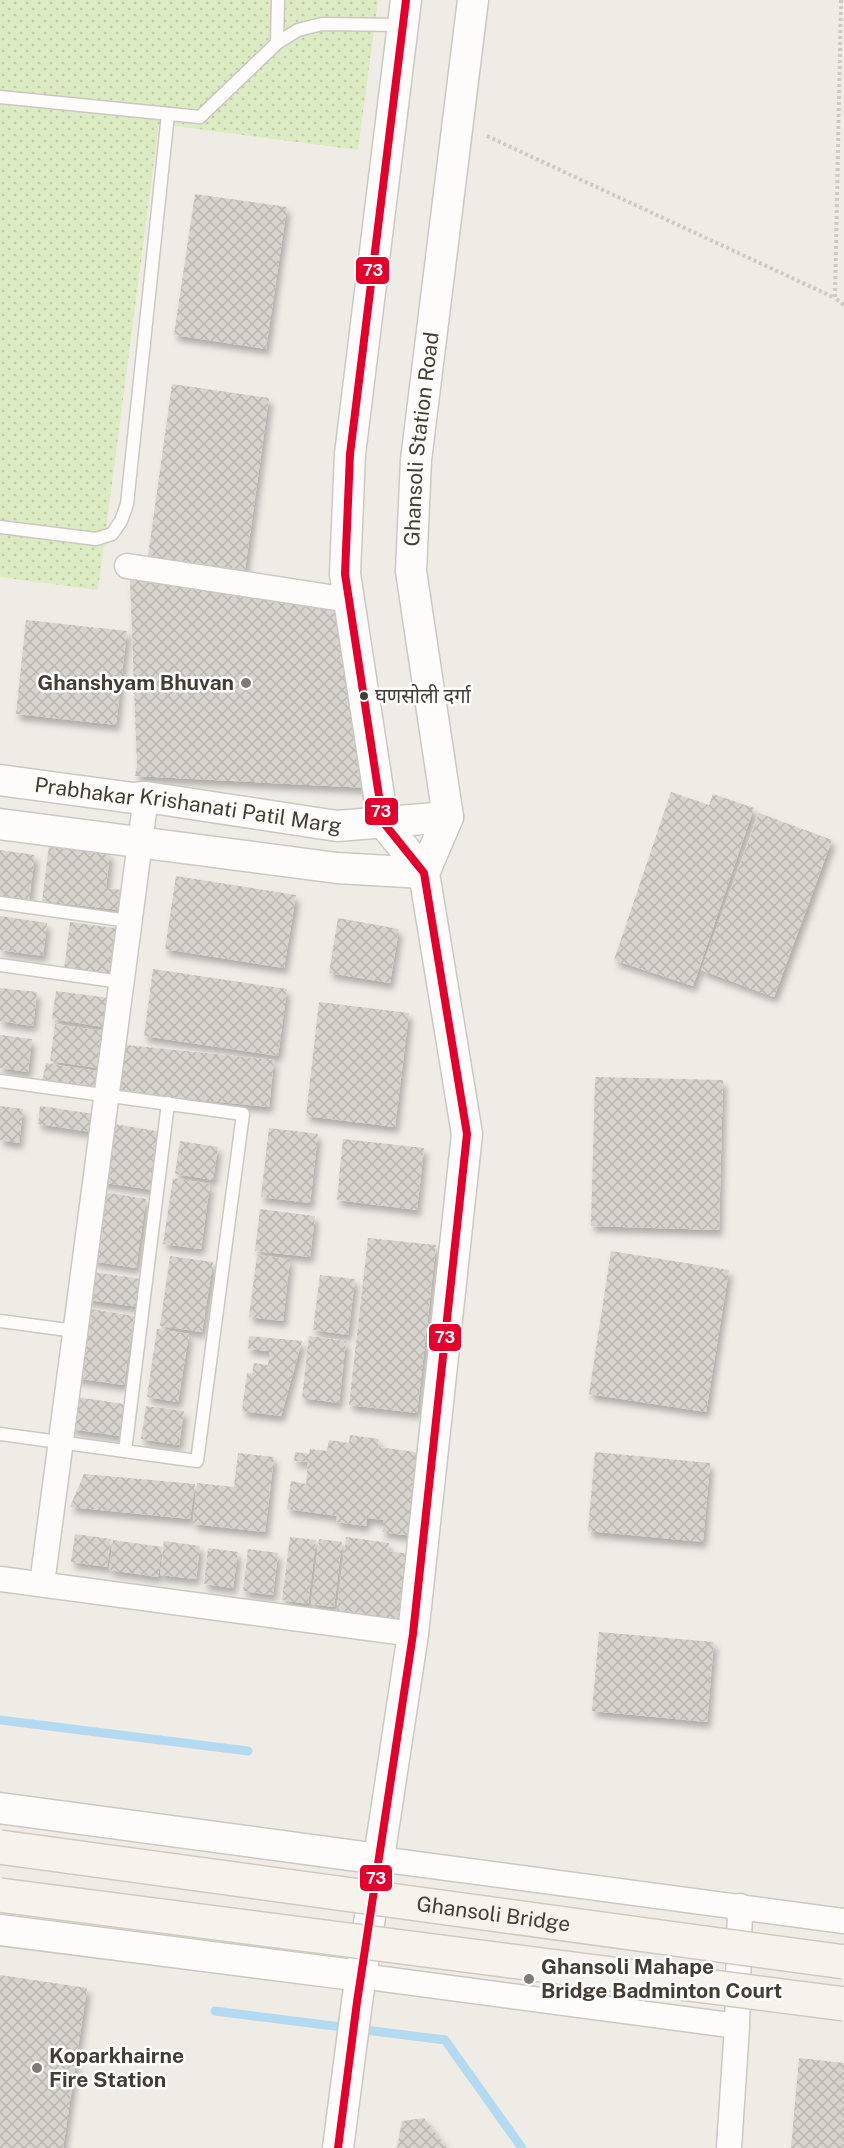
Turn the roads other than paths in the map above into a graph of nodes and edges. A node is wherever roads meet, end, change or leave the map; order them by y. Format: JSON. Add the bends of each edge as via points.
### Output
{"nodes":[{"id":1,"x":278,"y":0,"type":"edge"},
{"id":2,"x":473,"y":0,"type":"edge"},
{"id":3,"x":404,"y":13,"type":"edge"},
{"id":4,"x":277,"y":43,"type":"junction"},
{"id":5,"x":0,"y":97,"type":"edge"},
{"id":6,"x":168,"y":114,"type":"junction"},
{"id":7,"x":0,"y":527,"type":"edge"},
{"id":8,"x":127,"y":566,"type":"dead end"},
{"id":9,"x":350,"y":600,"type":"junction"},
{"id":10,"x":0,"y":780,"type":"edge"},
{"id":11,"x":146,"y":797,"type":"junction"},
{"id":12,"x":448,"y":817,"type":"junction"},
{"id":13,"x":383,"y":822,"type":"junction"},
{"id":14,"x":0,"y":824,"type":"edge"},
{"id":15,"x":140,"y":842,"type":"junction"},
{"id":16,"x":424,"y":873,"type":"junction"},
{"id":17,"x":0,"y":903,"type":"edge"},
{"id":18,"x":129,"y":921,"type":"junction"},
{"id":19,"x":0,"y":965,"type":"edge"},
{"id":20,"x":121,"y":982,"type":"junction"},
{"id":21,"x":0,"y":1081,"type":"edge"},
{"id":22,"x":106,"y":1095,"type":"junction"},
{"id":23,"x":168,"y":1103,"type":"junction"},
{"id":24,"x":0,"y":1321,"type":"edge"},
{"id":25,"x":75,"y":1331,"type":"junction"},
{"id":26,"x":0,"y":1434,"type":"edge"},
{"id":27,"x":60,"y":1442,"type":"junction"},
{"id":28,"x":125,"y":1451,"type":"junction"},
{"id":29,"x":0,"y":1579,"type":"edge"},
{"id":30,"x":42,"y":1584,"type":"junction"},
{"id":31,"x":413,"y":1634,"type":"junction"},
{"id":32,"x":0,"y":1808,"type":"edge"},
{"id":33,"x":0,"y":1846,"type":"edge"},
{"id":34,"x":379,"y":1858,"type":"junction"},
{"id":35,"x":0,"y":1895,"type":"edge"},
{"id":36,"x":740,"y":1906,"type":"junction"},
{"id":37,"x":844,"y":1921,"type":"edge"},
{"id":38,"x":0,"y":1930,"type":"edge"},
{"id":39,"x":844,"y":1962,"type":"edge"},
{"id":40,"x":359,"y":1989,"type":"junction"},
{"id":41,"x":844,"y":2004,"type":"edge"},
{"id":42,"x":737,"y":2025,"type":"junction"},
{"id":43,"x":338,"y":2148,"type":"edge"},
{"id":44,"x":729,"y":2148,"type":"edge"}],
"edges":[{"from":1,"to":4,"type":"lane"},
{"from":2,"to":12,"type":"street","name":"Ghansoli Station Road","via":[[416,460],[411,571]]},
{"from":3,"to":4,"type":"lane","via":[[321,24],[298,30]]},
{"from":3,"to":9,"type":"street","via":[[350,454],[345,574]]},
{"from":4,"to":6,"type":"lane","via":[[200,117]]},
{"from":5,"to":6,"type":"lane"},
{"from":6,"to":7,"type":"lane","via":[[127,504],[121,521],[112,534],[96,539]]},
{"from":8,"to":9,"type":"street"},
{"from":9,"to":13,"type":"street"},
{"from":10,"to":11,"type":"street","name":"Prabhakar Krishanati Patil Marg"},
{"from":11,"to":13,"type":"street","name":"Prabhakar Krishanati Patil Marg","via":[[337,826]]},
{"from":11,"to":15,"type":"street"},
{"from":12,"to":13,"type":"street","name":"Prabhakar Krishanati Patil Marg"},
{"from":12,"to":16,"type":"street"},
{"from":13,"to":16,"type":"street"},
{"from":14,"to":15,"type":"street","name":"Prabhakar Krishanati Patil Marg"},
{"from":15,"to":16,"type":"street","name":"Prabhakar Krishanati Patil Marg","via":[[337,868]]},
{"from":15,"to":18,"type":"street"},
{"from":16,"to":31,"type":"street","via":[[466,1134]]},
{"from":17,"to":18,"type":"lane"},
{"from":18,"to":20,"type":"street"},
{"from":19,"to":20,"type":"lane"},
{"from":20,"to":22,"type":"street"},
{"from":21,"to":22,"type":"lane"},
{"from":22,"to":23,"type":"lane"},
{"from":22,"to":25,"type":"street"},
{"from":23,"to":28,"type":"lane"},
{"from":23,"to":28,"type":"lane","via":[[243,1114],[197,1461]]},
{"from":24,"to":25,"type":"lane"},
{"from":25,"to":27,"type":"street"},
{"from":26,"to":27,"type":"lane"},
{"from":27,"to":28,"type":"lane"},
{"from":27,"to":30,"type":"street"},
{"from":29,"to":30,"type":"street"},
{"from":30,"to":31,"type":"street"},
{"from":31,"to":34,"type":"street"},
{"from":32,"to":34,"type":"street"},
{"from":33,"to":39,"type":"main road","name":"Ghansoli Bridge","bridge":true},
{"from":34,"to":36,"type":"street"},
{"from":34,"to":40,"type":"street"},
{"from":35,"to":41,"type":"main road","name":"Ghansoli Bridge","bridge":true},
{"from":36,"to":37,"type":"street"},
{"from":36,"to":42,"type":"street"},
{"from":38,"to":40,"type":"street"},
{"from":40,"to":42,"type":"street"},
{"from":40,"to":43,"type":"street"},
{"from":42,"to":44,"type":"street"}]}
